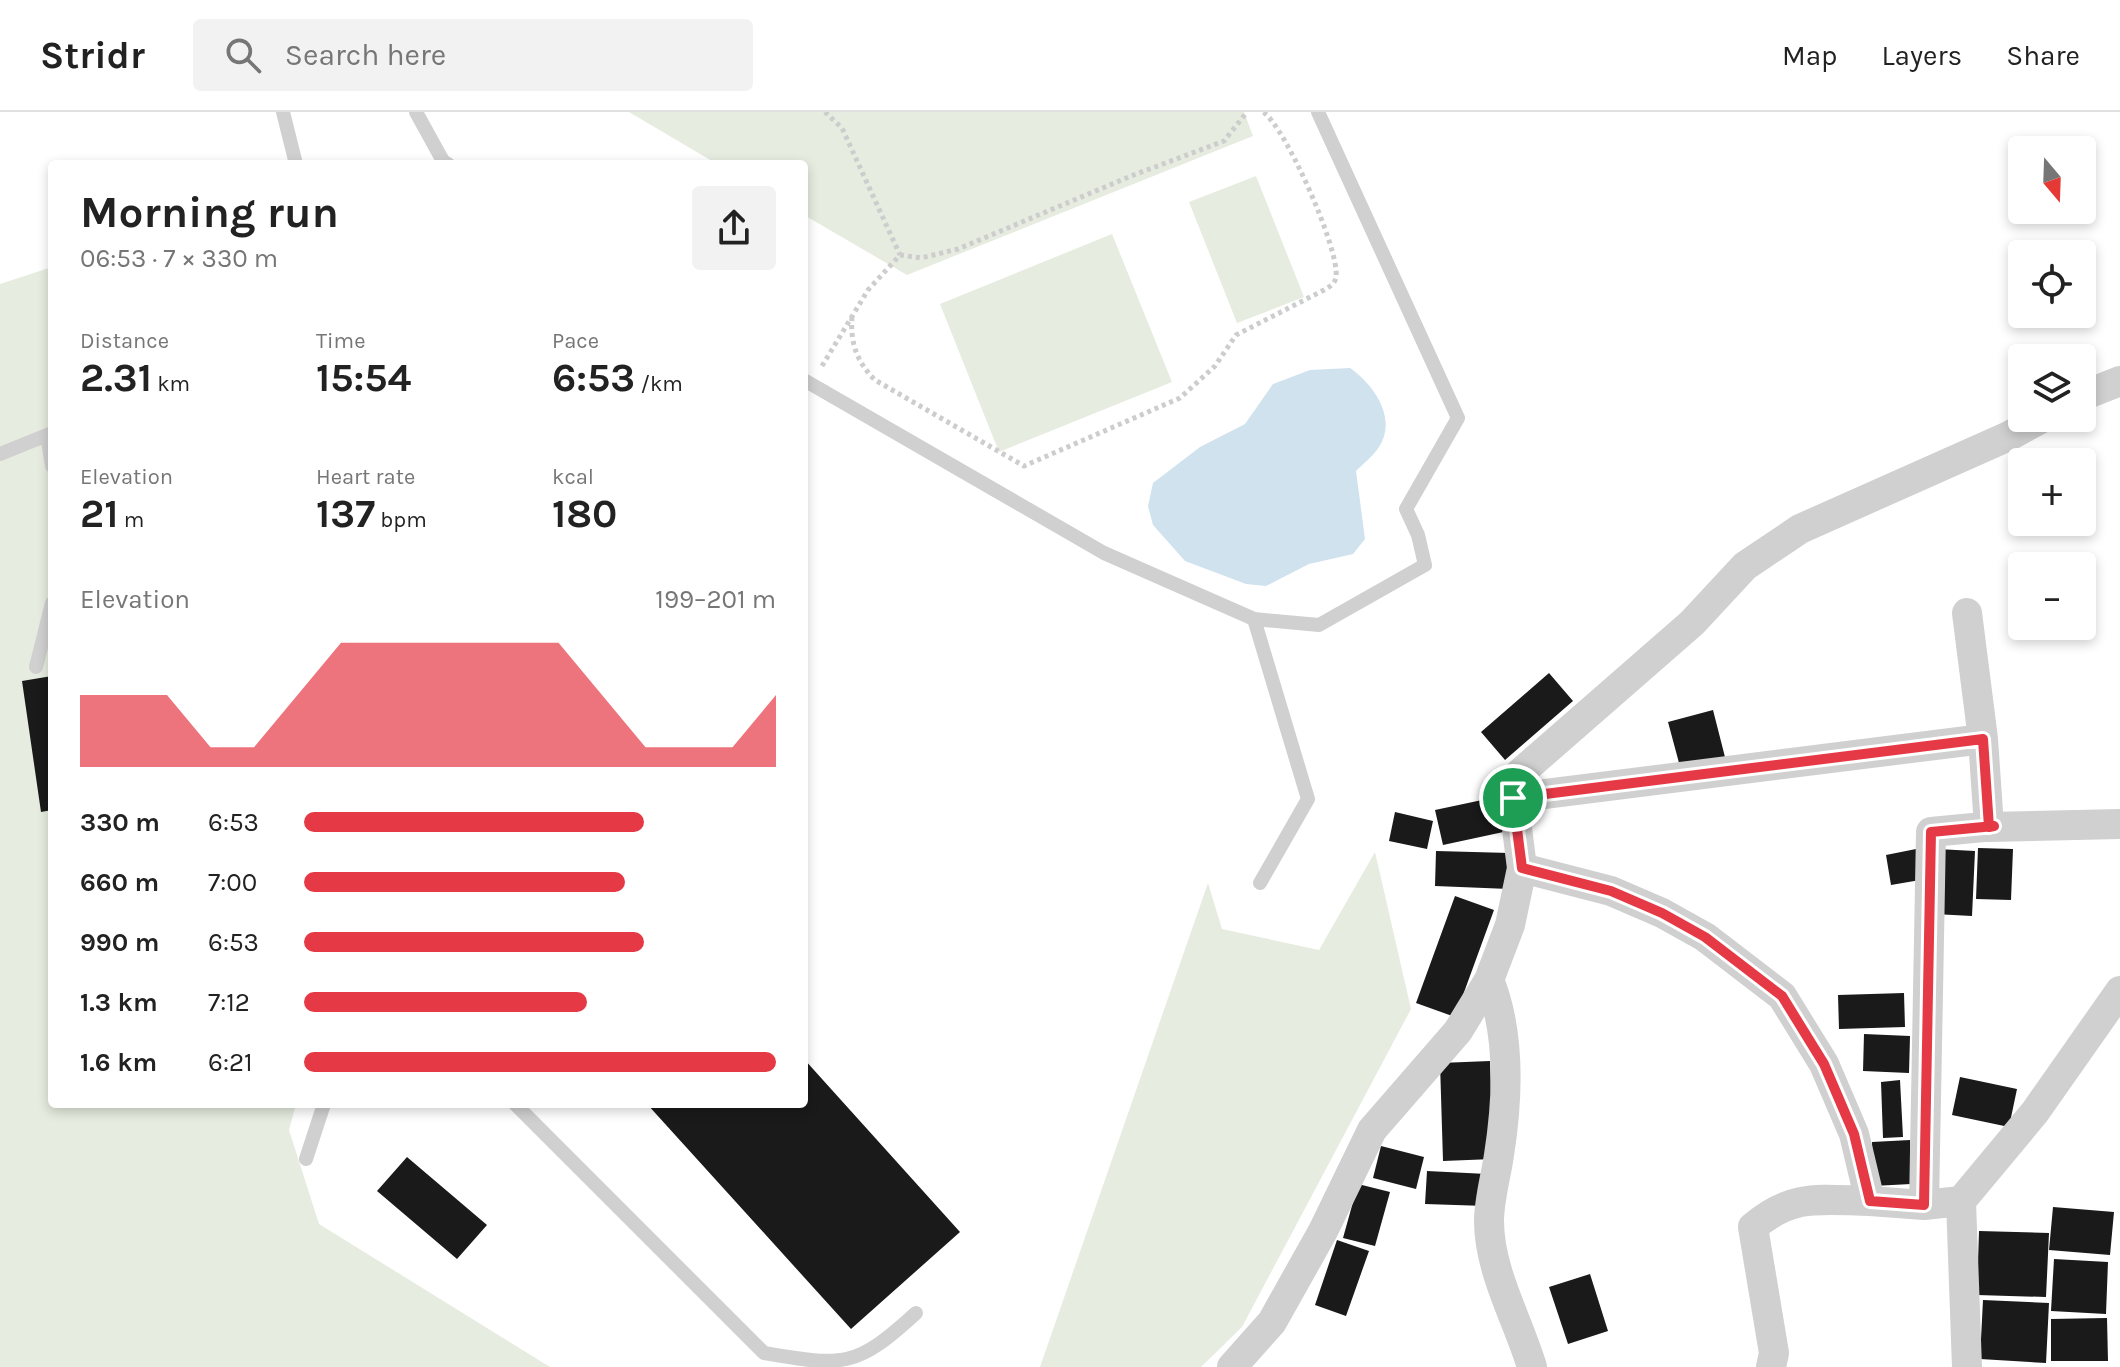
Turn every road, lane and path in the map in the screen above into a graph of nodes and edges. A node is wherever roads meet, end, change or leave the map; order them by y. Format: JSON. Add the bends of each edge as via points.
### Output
{"nodes":[{"id":1,"x":283,"y":112,"type":"edge"},
{"id":2,"x":416,"y":112,"type":"edge"},
{"id":3,"x":825,"y":112,"type":"edge"},
{"id":4,"x":1247,"y":112,"type":"edge"},
{"id":5,"x":1263,"y":112,"type":"edge"},
{"id":6,"x":1318,"y":112,"type":"edge"},
{"id":7,"x":295,"y":160,"type":"edge"},
{"id":8,"x":442,"y":160,"type":"edge"},
{"id":9,"x":900,"y":255,"type":"junction"},
{"id":10,"x":852,"y":317,"type":"junction"},
{"id":11,"x":2120,"y":381,"type":"edge"},
{"id":12,"x":808,"y":382,"type":"edge"},
{"id":13,"x":2096,"y":390,"type":"edge"},
{"id":14,"x":2016,"y":432,"type":"edge"},
{"id":15,"x":48,"y":434,"type":"edge"},
{"id":16,"x":0,"y":454,"type":"edge"},
{"id":17,"x":1967,"y":613,"type":"dead end"},
{"id":18,"x":48,"y":619,"type":"edge"},
{"id":19,"x":1254,"y":619,"type":"junction"},
{"id":20,"x":36,"y":667,"type":"dead end"},
{"id":21,"x":1983,"y":739,"type":"junction"},
{"id":22,"x":1513,"y":798,"type":"junction"},
{"id":23,"x":2120,"y":824,"type":"edge"},
{"id":24,"x":1994,"y":826,"type":"junction"},
{"id":25,"x":1522,"y":868,"type":"junction"},
{"id":26,"x":1260,"y":883,"type":"dead end"},
{"id":27,"x":1489,"y":980,"type":"junction"},
{"id":28,"x":2120,"y":991,"type":"edge"},
{"id":29,"x":323,"y":1108,"type":"edge"},
{"id":30,"x":519,"y":1108,"type":"edge"},
{"id":31,"x":306,"y":1159,"type":"dead end"},
{"id":32,"x":1870,"y":1201,"type":"junction"},
{"id":33,"x":1961,"y":1201,"type":"junction"},
{"id":34,"x":1924,"y":1205,"type":"junction"},
{"id":35,"x":916,"y":1313,"type":"dead end"},
{"id":36,"x":1232,"y":1367,"type":"edge"},
{"id":37,"x":1532,"y":1367,"type":"edge"},
{"id":38,"x":1771,"y":1367,"type":"edge"},
{"id":39,"x":1967,"y":1367,"type":"edge"}],
"edges":[{"from":1,"to":7,"type":"lane"},
{"from":2,"to":8,"type":"lane"},
{"from":3,"to":9,"type":"path","via":[[842,128]]},
{"from":4,"to":9,"type":"path","via":[[1224,141],[958,249],[921,258]]},
{"from":5,"to":10,"type":"path","via":[[1277,126],[1302,175],[1332,249],[1336,277],[1324,290],[1236,335],[1215,366],[1180,398],[1024,466],[875,380],[853,345]]},
{"from":6,"to":19,"type":"lane","via":[[1458,418],[1406,509],[1425,565],[1319,625]]},
{"from":9,"to":10,"type":"path"},
{"from":10,"to":12,"type":"path"},
{"from":11,"to":13,"type":"street"},
{"from":12,"to":19,"type":"lane","via":[[1104,553]]},
{"from":14,"to":22,"type":"street","via":[[1800,529],[1745,566],[1692,623],[1511,781]]},
{"from":15,"to":16,"type":"lane"},
{"from":17,"to":21,"type":"street"},
{"from":18,"to":20,"type":"lane"},
{"from":19,"to":26,"type":"lane","via":[[1308,799]]},
{"from":21,"to":22,"type":"street"},
{"from":21,"to":24,"type":"street","via":[[1989,827]]},
{"from":22,"to":25,"type":"street"},
{"from":23,"to":24,"type":"street"},
{"from":24,"to":34,"type":"street","via":[[1931,832]]},
{"from":25,"to":27,"type":"street","via":[[1510,925]]},
{"from":25,"to":32,"type":"street","via":[[1611,891],[1662,913],[1705,937],[1782,996],[1830,1078],[1854,1134]]},
{"from":27,"to":36,"type":"street","via":[[1458,1031],[1372,1130],[1272,1322]]},
{"from":27,"to":37,"type":"street","via":[[1506,1057],[1505,1121],[1489,1221],[1496,1265]]},
{"from":28,"to":33,"type":"street","via":[[2035,1112]]},
{"from":29,"to":31,"type":"lane"},
{"from":30,"to":35,"type":"lane","via":[[764,1353],[804,1366],[846,1367],[874,1353]]},
{"from":32,"to":34,"type":"street"},
{"from":32,"to":38,"type":"street","via":[[1804,1199],[1770,1213],[1753,1227],[1774,1353]]},
{"from":33,"to":34,"type":"street"},
{"from":33,"to":39,"type":"street"}]}
